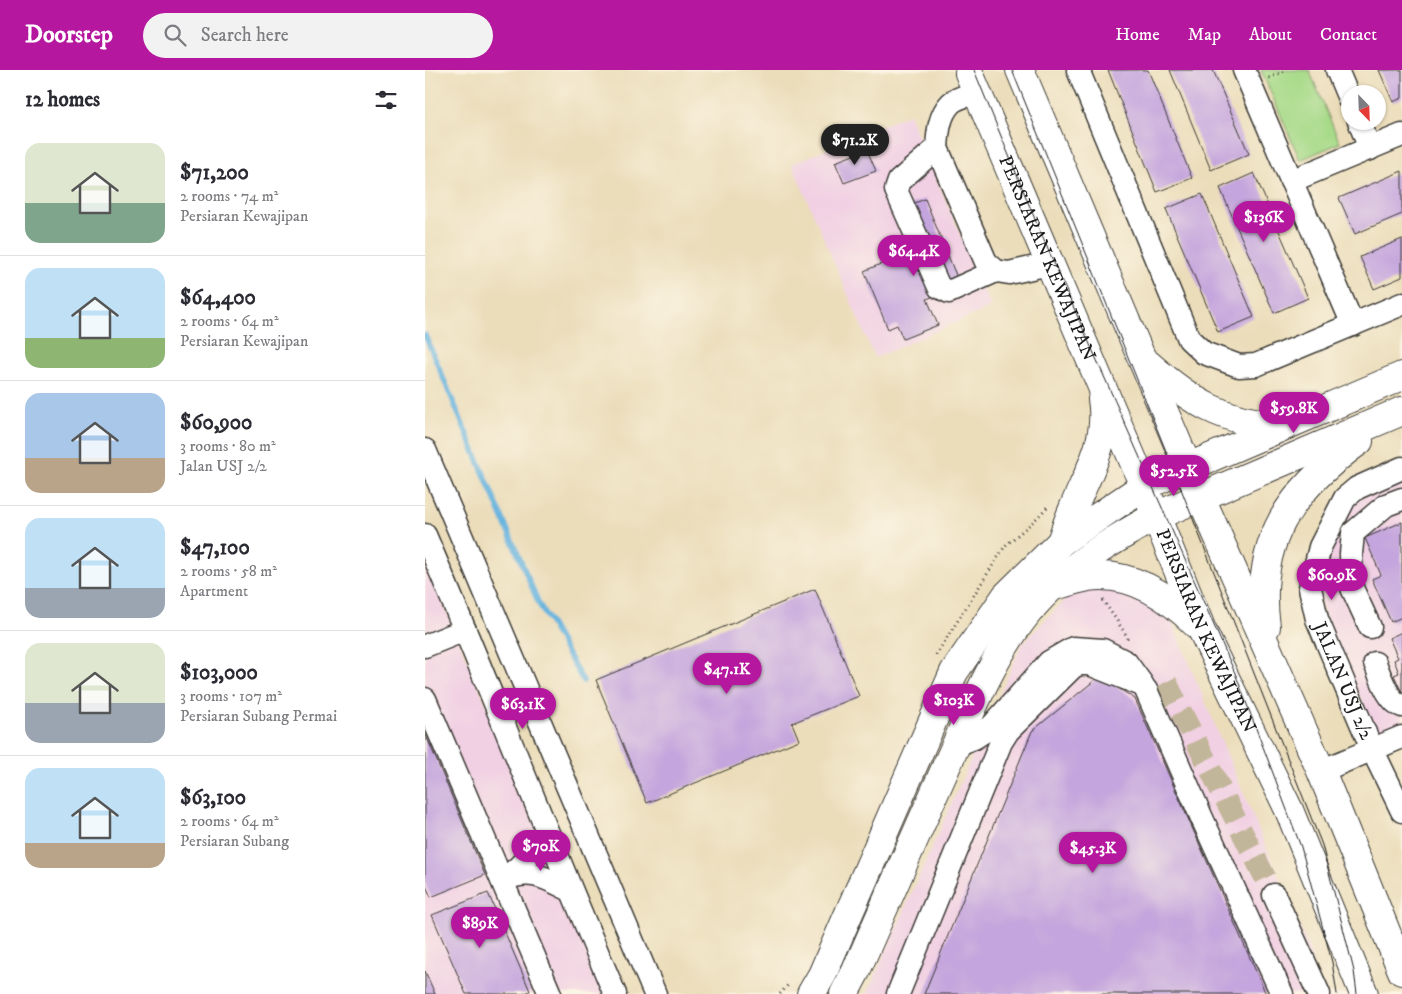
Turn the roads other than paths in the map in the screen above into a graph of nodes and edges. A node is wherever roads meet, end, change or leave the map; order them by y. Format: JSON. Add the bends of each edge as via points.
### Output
{"nodes":[{"id":1,"x":1020,"y":70,"type":"edge"},
{"id":2,"x":1078,"y":70,"type":"edge"},
{"id":3,"x":1244,"y":70,"type":"edge"},
{"id":4,"x":1337,"y":70,"type":"edge"},
{"id":5,"x":973,"y":82,"type":"joint"},
{"id":6,"x":1343,"y":85,"type":"edge"},
{"id":7,"x":1363,"y":130,"type":"edge"},
{"id":8,"x":1402,"y":135,"type":"edge"},
{"id":9,"x":937,"y":148,"type":"junction"},
{"id":10,"x":1370,"y":149,"type":"junction"},
{"id":11,"x":1291,"y":181,"type":"junction"},
{"id":12,"x":1049,"y":264,"type":"junction"},
{"id":13,"x":996,"y":271,"type":"junction"},
{"id":14,"x":1402,"y":304,"type":"edge"},
{"id":15,"x":1353,"y":326,"type":"junction"},
{"id":16,"x":1143,"y":359,"type":"junction"},
{"id":17,"x":1402,"y":376,"type":"edge"},
{"id":18,"x":1099,"y":380,"type":"junction"},
{"id":19,"x":1399,"y":412,"type":"edge"},
{"id":20,"x":1285,"y":425,"type":"junction"},
{"id":21,"x":425,"y":450,"type":"edge"},
{"id":22,"x":1189,"y":468,"type":"junction"},
{"id":23,"x":1402,"y":468,"type":"edge"},
{"id":24,"x":1144,"y":486,"type":"junction"},
{"id":25,"x":1201,"y":496,"type":"junction"},
{"id":26,"x":1402,"y":499,"type":"edge"},
{"id":27,"x":1156,"y":516,"type":"junction"},
{"id":28,"x":425,"y":535,"type":"edge"},
{"id":29,"x":1061,"y":542,"type":"junction"},
{"id":30,"x":1052,"y":586,"type":"junction"},
{"id":31,"x":1370,"y":627,"type":"dead end"},
{"id":32,"x":465,"y":630,"type":"junction"},
{"id":33,"x":1202,"y":630,"type":"junction"},
{"id":34,"x":425,"y":646,"type":"edge"},
{"id":35,"x":1270,"y":654,"type":"junction"},
{"id":36,"x":1375,"y":663,"type":"dead end"},
{"id":37,"x":1142,"y":685,"type":"junction"},
{"id":38,"x":425,"y":699,"type":"edge"},
{"id":39,"x":1402,"y":706,"type":"edge"},
{"id":40,"x":1402,"y":737,"type":"edge"},
{"id":41,"x":956,"y":746,"type":"junction"},
{"id":42,"x":1372,"y":749,"type":"junction"},
{"id":43,"x":1321,"y":771,"type":"junction"},
{"id":44,"x":1402,"y":810,"type":"edge"},
{"id":45,"x":546,"y":832,"type":"junction"},
{"id":46,"x":502,"y":880,"type":"junction"},
{"id":47,"x":571,"y":890,"type":"junction"},
{"id":48,"x":1274,"y":895,"type":"tunnel mouth"},
{"id":49,"x":1402,"y":970,"type":"edge"},
{"id":50,"x":550,"y":994,"type":"edge"},
{"id":51,"x":615,"y":994,"type":"edge"},
{"id":52,"x":655,"y":994,"type":"edge"},
{"id":53,"x":811,"y":994,"type":"edge"},
{"id":54,"x":844,"y":994,"type":"edge"},
{"id":55,"x":898,"y":994,"type":"edge"},
{"id":56,"x":1282,"y":994,"type":"edge"},
{"id":57,"x":1319,"y":994,"type":"edge"},
{"id":58,"x":1365,"y":994,"type":"edge"}],
"edges":[{"from":1,"to":16,"type":"main road"},
{"from":2,"to":15,"type":"street","via":[[1189,339],[1204,353],[1239,366],[1255,365]]},
{"from":3,"to":11,"type":"street"},
{"from":4,"to":6,"type":"street"},
{"from":5,"to":9,"type":"street","via":[[951,103],[941,119]]},
{"from":5,"to":12,"type":"main road","name":"PERSIARAN KEWAJIPAN"},
{"from":7,"to":10,"type":"street"},
{"from":8,"to":10,"type":"street"},
{"from":9,"to":13,"type":"street","via":[[986,262]]},
{"from":9,"to":13,"type":"street","via":[[899,181],[896,190],[939,287],[949,292]]},
{"from":10,"to":11,"type":"street"},
{"from":11,"to":15,"type":"street"},
{"from":12,"to":13,"type":"street","via":[[1009,273]]},
{"from":12,"to":18,"type":"main road","name":"PERSIARAN KEWAJIPAN"},
{"from":14,"to":15,"type":"street"},
{"from":16,"to":20,"type":"main road","via":[[1169,383],[1208,408],[1231,418],[1258,424]]},
{"from":16,"to":22,"type":"main road"},
{"from":17,"to":20,"type":"main road"},
{"from":18,"to":24,"type":"main road","name":"PERSIARAN KEWAJIPAN"},
{"from":18,"to":29,"type":"main road","via":[[1105,416],[1101,440]]},
{"from":19,"to":25,"type":"main road"},
{"from":19,"to":35,"type":"main road","via":[[1331,461],[1307,484],[1276,532],[1263,580]]},
{"from":20,"to":22,"type":"main road"},
{"from":21,"to":52,"type":"street"},
{"from":22,"to":24,"type":"main road"},
{"from":22,"to":25,"type":"main road"},
{"from":23,"to":42,"type":"street","name":"JALAN USJ 2/2","via":[[1357,488],[1345,498],[1320,547],[1310,588],[1317,619]]},
{"from":24,"to":27,"type":"main road","name":"PERSIARAN KEWAJIPAN"},
{"from":24,"to":29,"type":"main road"},
{"from":25,"to":27,"type":"main road"},
{"from":25,"to":35,"type":"main road"},
{"from":26,"to":31,"type":"street","via":[[1386,505],[1353,533],[1352,588]]},
{"from":27,"to":30,"type":"main road","via":[[1087,558]]},
{"from":27,"to":33,"type":"main road","name":"PERSIARAN KEWAJIPAN"},
{"from":28,"to":32,"type":"street"},
{"from":29,"to":53,"type":"main road","via":[[1006,596],[954,672]]},
{"from":30,"to":33,"type":"main road","via":[[1089,577],[1121,577],[1159,594],[1180,608]]},
{"from":30,"to":41,"type":"main road","via":[[1022,620],[985,680]]},
{"from":32,"to":34,"type":"street"},
{"from":32,"to":45,"type":"street"},
{"from":33,"to":58,"type":"main road","name":"PERSIARAN KEWAJIPAN","via":[[1289,810]]},
{"from":35,"to":43,"type":"main road"},
{"from":36,"to":39,"type":"street","via":[[1387,692]]},
{"from":37,"to":41,"type":"street","via":[[1126,662],[1103,650],[1073,648],[1049,662],[991,727]]},
{"from":37,"to":55,"type":"street","via":[[1089,664],[1080,664],[1073,667],[1008,731]]},
{"from":37,"to":56,"type":"street"},
{"from":38,"to":46,"type":"street"},
{"from":40,"to":42,"type":"street"},
{"from":41,"to":54,"type":"main road"},
{"from":42,"to":43,"type":"street"},
{"from":42,"to":44,"type":"street","name":"JALAN USJ 2/2"},
{"from":43,"to":49,"type":"main road"},
{"from":45,"to":46,"type":"street","via":[[527,860]]},
{"from":45,"to":47,"type":"street"},
{"from":46,"to":47,"type":"street","via":[[528,874],[547,878]]},
{"from":46,"to":50,"type":"street"},
{"from":47,"to":51,"type":"street"},
{"from":48,"to":57,"type":"street"}]}
